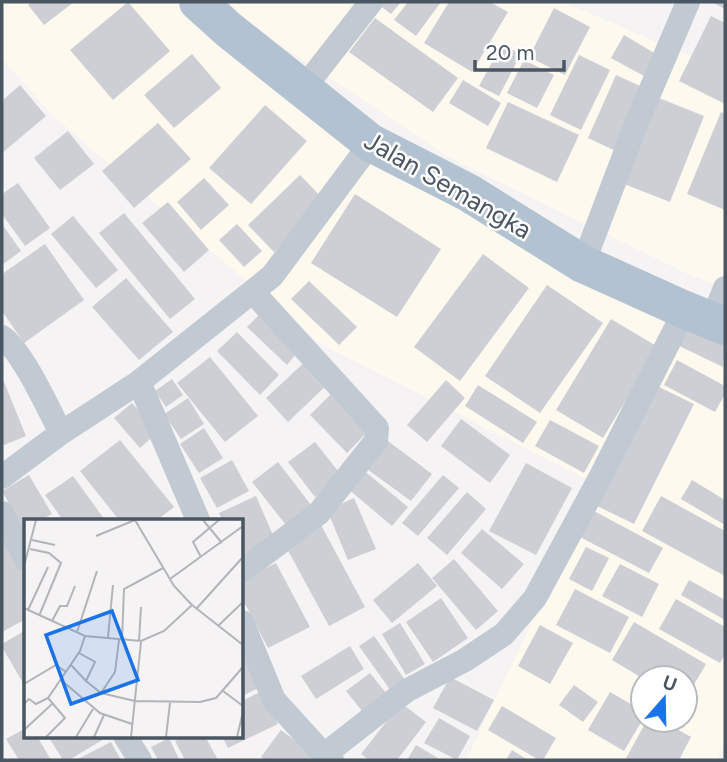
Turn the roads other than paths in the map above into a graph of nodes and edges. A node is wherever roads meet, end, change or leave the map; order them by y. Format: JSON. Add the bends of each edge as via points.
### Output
{"nodes":[{"id":1,"x":198,"y":2,"type":"edge"},
{"id":2,"x":371,"y":2,"type":"edge"},
{"id":3,"x":688,"y":2,"type":"edge"},
{"id":4,"x":303,"y":89,"type":"junction"},
{"id":5,"x":371,"y":143,"type":"junction"},
{"id":6,"x":583,"y":264,"type":"junction"},
{"id":7,"x":253,"y":292,"type":"junction"},
{"id":8,"x":712,"y":311,"type":"edge"},
{"id":9,"x":2,"y":337,"type":"edge"},
{"id":10,"x":139,"y":382,"type":"junction"},
{"id":11,"x":61,"y":433,"type":"junction"},
{"id":12,"x":2,"y":477,"type":"edge"},
{"id":13,"x":2,"y":513,"type":"edge"},
{"id":14,"x":198,"y":519,"type":"edge"},
{"id":15,"x":24,"y":555,"type":"edge"},
{"id":16,"x":243,"y":570,"type":"edge"},
{"id":17,"x":243,"y":624,"type":"edge"},
{"id":18,"x":126,"y":738,"type":"edge"},
{"id":19,"x":328,"y":757,"type":"edge"},
{"id":20,"x":140,"y":760,"type":"edge"}],
"edges":[{"from":1,"to":4,"type":"main road","name":"Jalan Semangka"},
{"from":2,"to":4,"type":"street"},
{"from":3,"to":6,"type":"street"},
{"from":4,"to":5,"type":"main road","name":"Jalan Semangka"},
{"from":5,"to":6,"type":"main road","name":"Jalan Semangka","via":[[469,193]]},
{"from":5,"to":7,"type":"street","via":[[272,276]]},
{"from":6,"to":8,"type":"main road","name":"Jalan Semangka"},
{"from":7,"to":10,"type":"street"},
{"from":7,"to":16,"type":"street","via":[[377,428],[378,435],[318,514]]},
{"from":8,"to":19,"type":"street","via":[[601,476],[535,598],[504,634],[406,691]]},
{"from":9,"to":11,"type":"street","via":[[18,356]]},
{"from":10,"to":11,"type":"street"},
{"from":10,"to":14,"type":"street"},
{"from":11,"to":12,"type":"street"},
{"from":13,"to":15,"type":"street"},
{"from":17,"to":19,"type":"street","via":[[274,700]]},
{"from":18,"to":20,"type":"street"}]}
